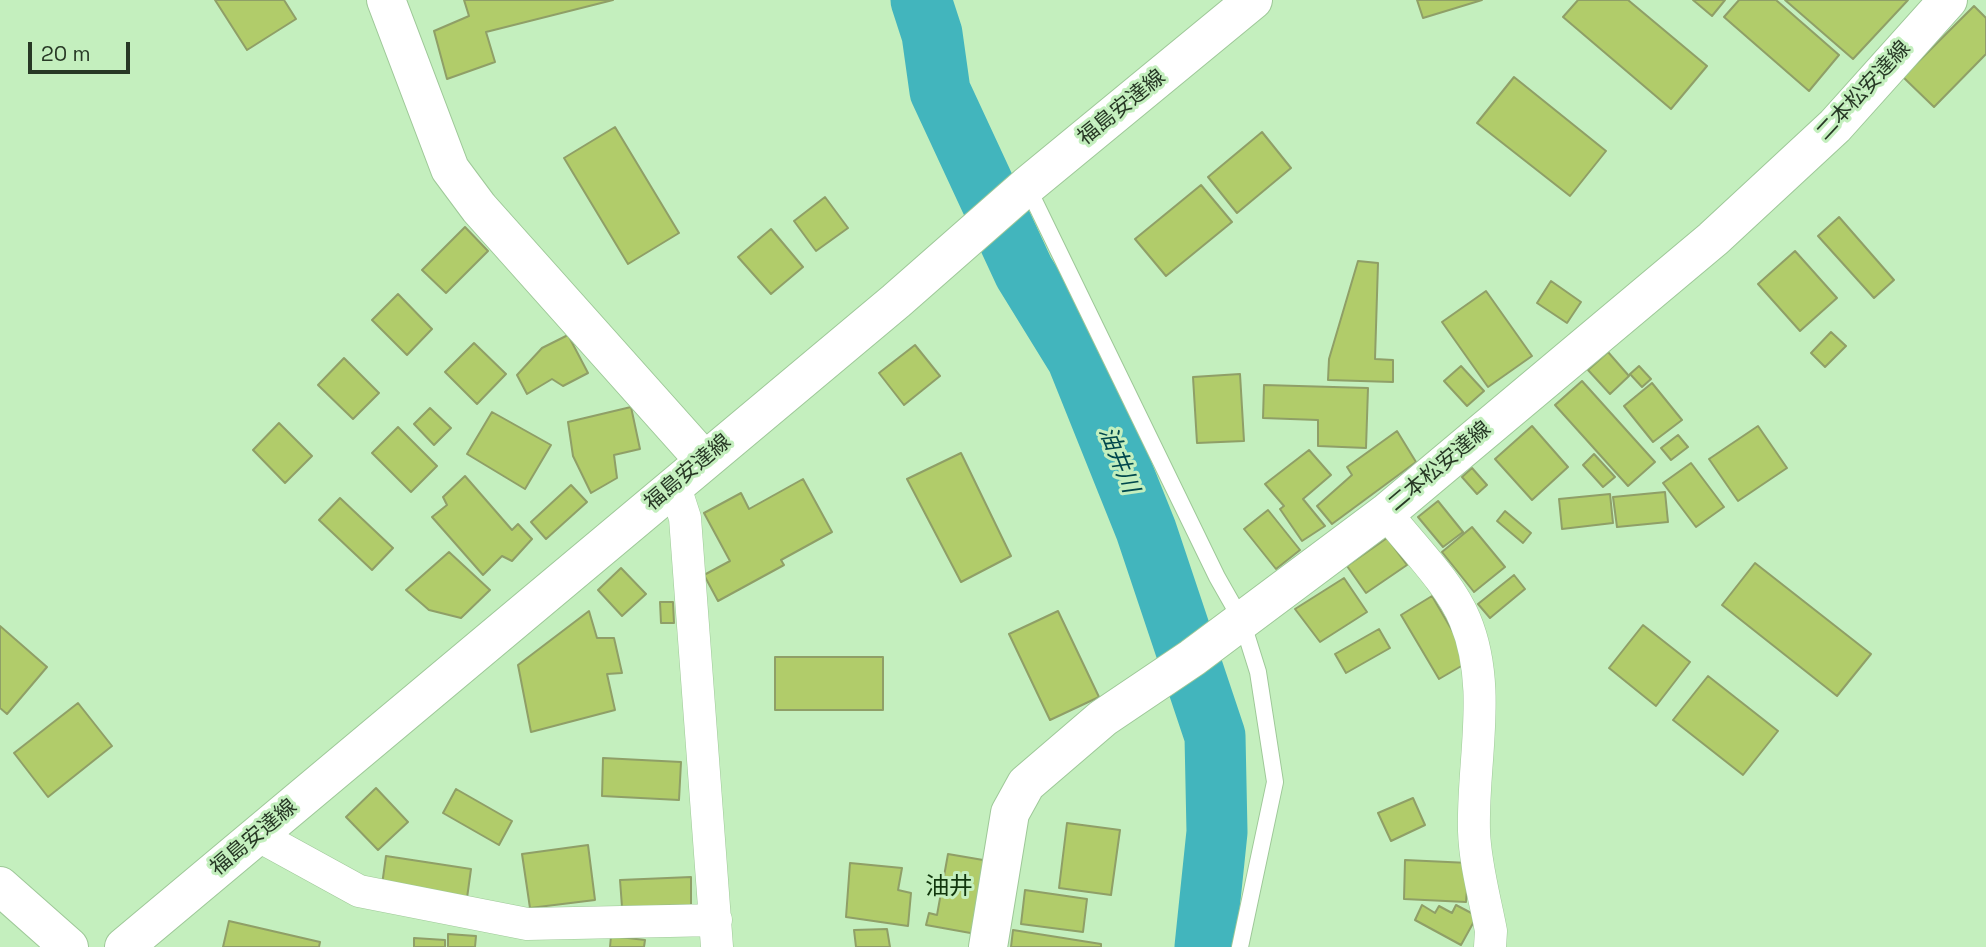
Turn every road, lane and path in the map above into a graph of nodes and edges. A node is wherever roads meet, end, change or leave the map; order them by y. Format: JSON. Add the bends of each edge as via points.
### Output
{"nodes":[{"id":1,"x":386,"y":0,"type":"edge"},
{"id":2,"x":1253,"y":0,"type":"edge"},
{"id":3,"x":1948,"y":0,"type":"edge"},
{"id":4,"x":1027,"y":186,"type":"junction"},
{"id":5,"x":704,"y":460,"type":"junction"},
{"id":6,"x":674,"y":484,"type":"junction"},
{"id":7,"x":1386,"y":513,"type":"junction"},
{"id":8,"x":1242,"y":621,"type":"junction"},
{"id":9,"x":257,"y":835,"type":"junction"},
{"id":10,"x":0,"y":886,"type":"edge"},
{"id":11,"x":716,"y":934,"type":"edge"},
{"id":12,"x":69,"y":947,"type":"edge"},
{"id":13,"x":124,"y":947,"type":"edge"},
{"id":14,"x":988,"y":947,"type":"edge"},
{"id":15,"x":1240,"y":947,"type":"edge"},
{"id":16,"x":1490,"y":947,"type":"edge"}],
"edges":[{"from":1,"to":5,"type":"main road","via":[[450,169]]},
{"from":2,"to":4,"type":"main road","name":"福島安達線"},
{"from":3,"to":7,"type":"main road","name":"二本松安達線","via":[[1835,126],[1713,239]]},
{"from":4,"to":5,"type":"main road","name":"福島安達線"},
{"from":4,"to":8,"type":"lane"},
{"from":5,"to":6,"type":"main road","name":"福島安達線"},
{"from":6,"to":9,"type":"main road","name":"福島安達線"},
{"from":6,"to":11,"type":"street","via":[[685,518]]},
{"from":7,"to":8,"type":"main road","name":"二本松安達線"},
{"from":7,"to":16,"type":"street","via":[[1455,601],[1475,657],[1481,706],[1474,835]]},
{"from":8,"to":14,"type":"main road","name":"二本松安達線","via":[[1103,718],[1026,784],[1010,813]]},
{"from":8,"to":15,"type":"lane","via":[[1258,673],[1275,782]]},
{"from":9,"to":11,"type":"street","via":[[359,891],[527,924]]},
{"from":9,"to":13,"type":"main road","name":"福島安達線"},
{"from":10,"to":12,"type":"main road"}]}
